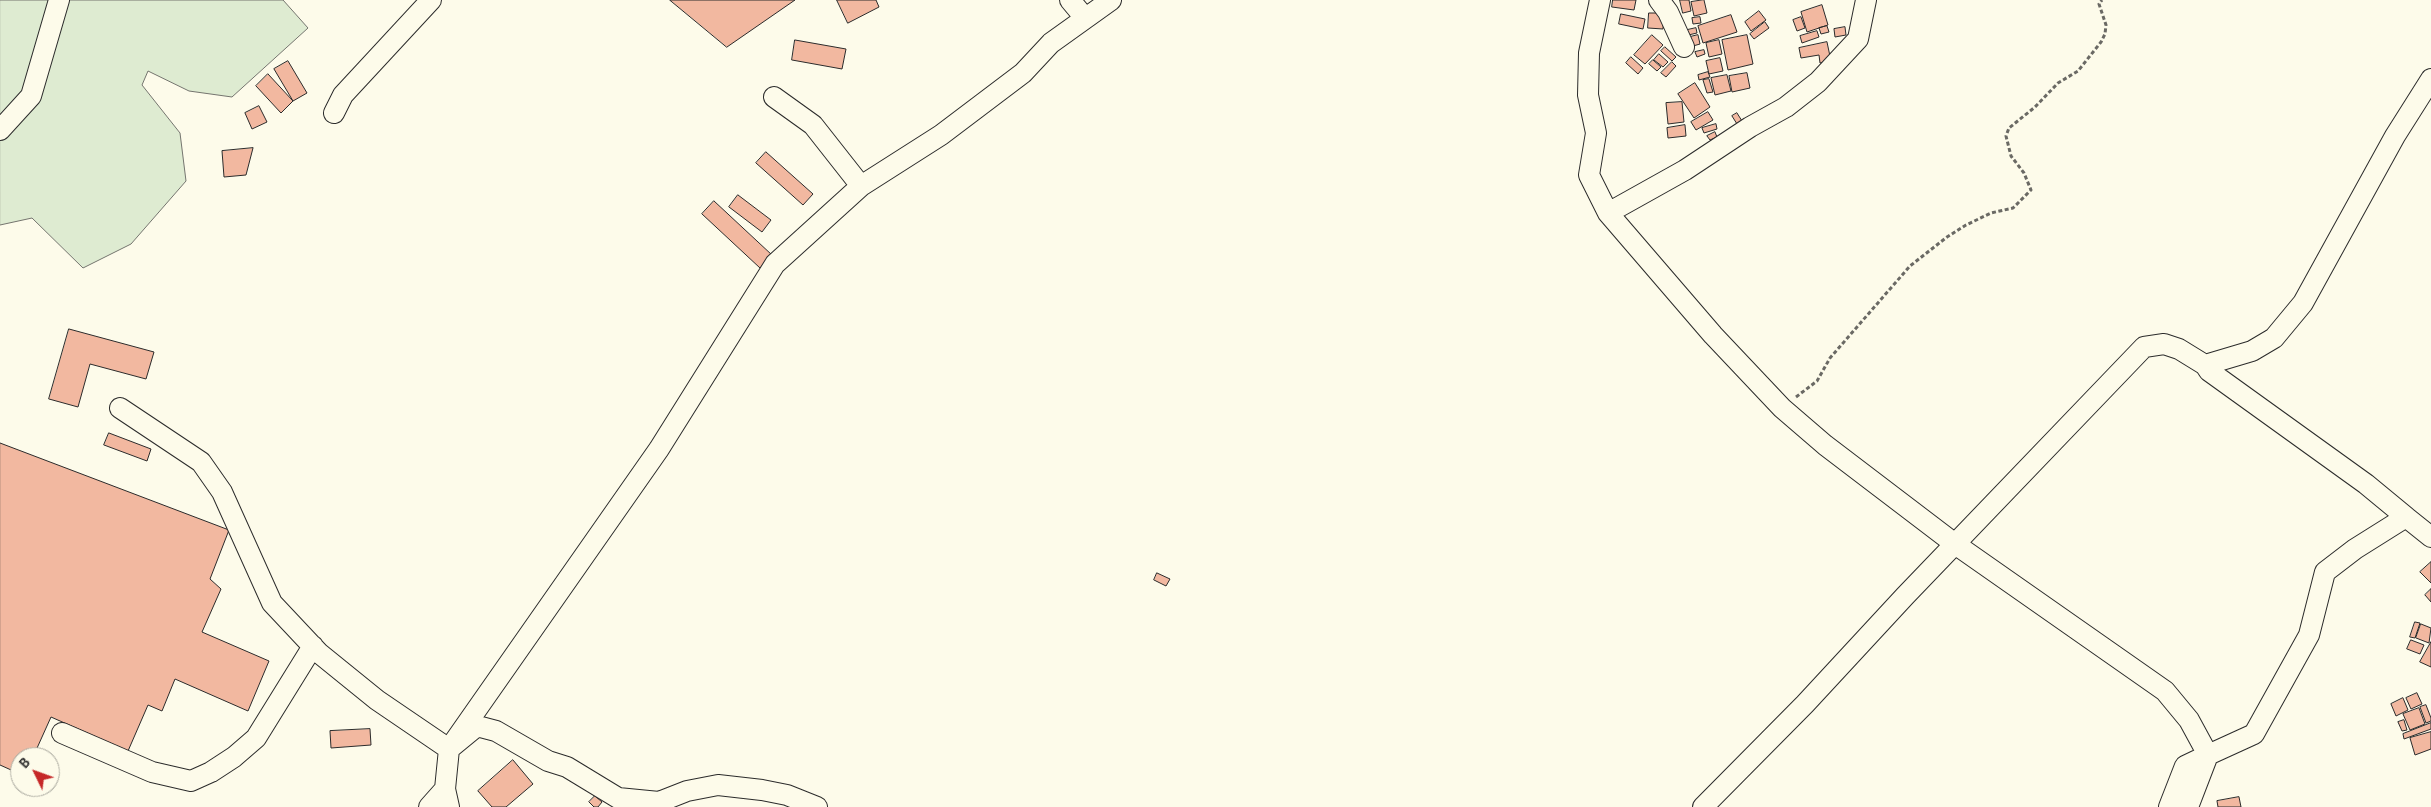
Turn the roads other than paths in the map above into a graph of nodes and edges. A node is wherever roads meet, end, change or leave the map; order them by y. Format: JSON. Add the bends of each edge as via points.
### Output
{"nodes":[{"id":1,"x":59,"y":0,"type":"edge"},
{"id":2,"x":431,"y":0,"type":"edge"},
{"id":3,"x":1070,"y":0,"type":"edge"},
{"id":4,"x":1111,"y":0,"type":"edge"},
{"id":5,"x":1600,"y":0,"type":"edge"},
{"id":6,"x":1659,"y":0,"type":"edge"},
{"id":7,"x":1866,"y":0,"type":"edge"},
{"id":8,"x":1085,"y":18,"type":"junction"},
{"id":9,"x":1684,"y":47,"type":"dead end"},
{"id":10,"x":2431,"y":78,"type":"edge"},
{"id":11,"x":774,"y":97,"type":"dead end"},
{"id":12,"x":334,"y":113,"type":"dead end"},
{"id":13,"x":0,"y":130,"type":"edge"},
{"id":14,"x":861,"y":186,"type":"junction"},
{"id":15,"x":1608,"y":212,"type":"junction"},
{"id":16,"x":2204,"y":365,"type":"junction"},
{"id":17,"x":120,"y":408,"type":"dead end"},
{"id":18,"x":2406,"y":517,"type":"junction"},
{"id":19,"x":2431,"y":536,"type":"edge"},
{"id":20,"x":1955,"y":544,"type":"junction"},
{"id":21,"x":313,"y":646,"type":"junction"},
{"id":22,"x":62,"y":733,"type":"dead end"},
{"id":23,"x":449,"y":749,"type":"junction"},
{"id":24,"x":2208,"y":755,"type":"junction"},
{"id":25,"x":447,"y":798,"type":"edge"},
{"id":26,"x":429,"y":807,"type":"edge"},
{"id":27,"x":817,"y":807,"type":"edge"},
{"id":28,"x":1703,"y":807,"type":"edge"},
{"id":29,"x":2169,"y":807,"type":"edge"},
{"id":30,"x":2188,"y":807,"type":"edge"}],
"edges":[{"from":1,"to":13,"type":"street","via":[[30,96]]},
{"from":2,"to":12,"type":"street","via":[[343,95]]},
{"from":3,"to":8,"type":"street"},
{"from":4,"to":8,"type":"street"},
{"from":5,"to":15,"type":"street","via":[[1589,53],[1588,95],[1596,134],[1589,174]]},
{"from":6,"to":9,"type":"street"},
{"from":7,"to":15,"type":"street","via":[[1858,39],[1818,82],[1786,107],[1692,166]]},
{"from":8,"to":14,"type":"street","via":[[1051,43],[1023,73],[941,135]]},
{"from":10,"to":16,"type":"street","via":[[2395,136],[2303,303],[2274,338],[2252,351]]},
{"from":11,"to":14,"type":"street","via":[[813,125]]},
{"from":14,"to":23,"type":"street","via":[[775,264],[659,449]]},
{"from":15,"to":20,"type":"street","via":[[1708,329],[1782,408],[1825,445]]},
{"from":16,"to":18,"type":"street"},
{"from":16,"to":20,"type":"street","via":[[2179,349],[2164,344],[2144,347]]},
{"from":17,"to":21,"type":"street","via":[[201,462],[222,492],[272,603]]},
{"from":18,"to":19,"type":"street"},
{"from":18,"to":24,"type":"street","via":[[2354,549],[2325,572],[2310,635],[2254,734]]},
{"from":20,"to":24,"type":"street","via":[[2165,691],[2189,720]]},
{"from":20,"to":28,"type":"street"},
{"from":21,"to":22,"type":"street","via":[[256,738],[234,758],[190,780],[152,772]]},
{"from":21,"to":23,"type":"street","via":[[377,700]]},
{"from":23,"to":25,"type":"street"},
{"from":23,"to":27,"type":"street","via":[[477,726],[496,731],[548,761],[567,767],[618,798],[659,802],[688,791],[718,786],[787,795]]},
{"from":24,"to":29,"type":"street","via":[[2185,766]]},
{"from":24,"to":30,"type":"street"},
{"from":25,"to":26,"type":"street"}]}
